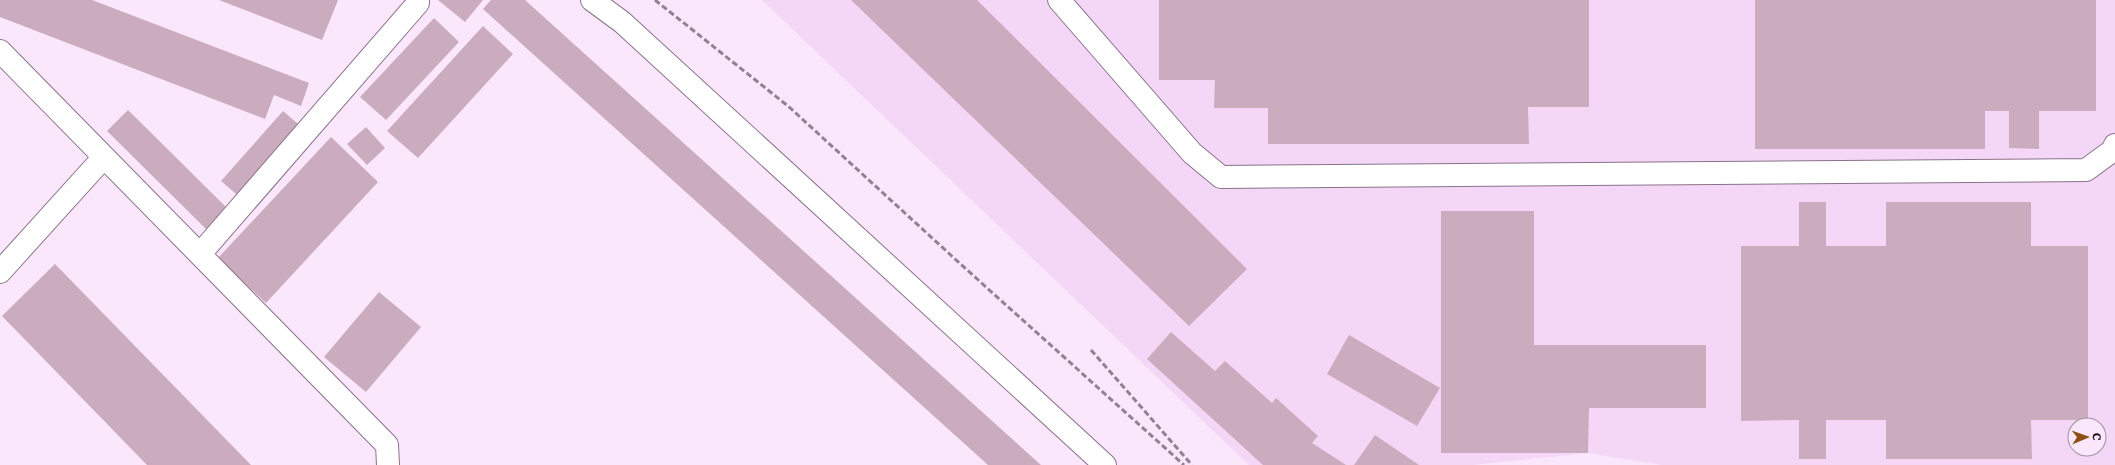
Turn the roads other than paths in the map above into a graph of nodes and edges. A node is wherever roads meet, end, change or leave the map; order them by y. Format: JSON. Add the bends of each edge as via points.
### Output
{"nodes":[{"id":1,"x":418,"y":0,"type":"edge"},
{"id":2,"x":592,"y":0,"type":"edge"},
{"id":3,"x":1059,"y":0,"type":"edge"},
{"id":4,"x":0,"y":51,"type":"edge"},
{"id":5,"x":2115,"y":145,"type":"edge"},
{"id":6,"x":104,"y":157,"type":"junction"},
{"id":7,"x":200,"y":254,"type":"junction"},
{"id":8,"x":0,"y":272,"type":"edge"},
{"id":9,"x":388,"y":465,"type":"edge"},
{"id":10,"x":1105,"y":465,"type":"edge"}],
"edges":[{"from":1,"to":7,"type":"street"},
{"from":2,"to":10,"type":"street","via":[[622,22]]},
{"from":3,"to":5,"type":"street","via":[[1192,153],[1221,177],[2086,170],[2112,151]]},
{"from":4,"to":6,"type":"street"},
{"from":6,"to":7,"type":"street"},
{"from":6,"to":8,"type":"street"},
{"from":7,"to":9,"type":"street","via":[[387,445]]}]}
